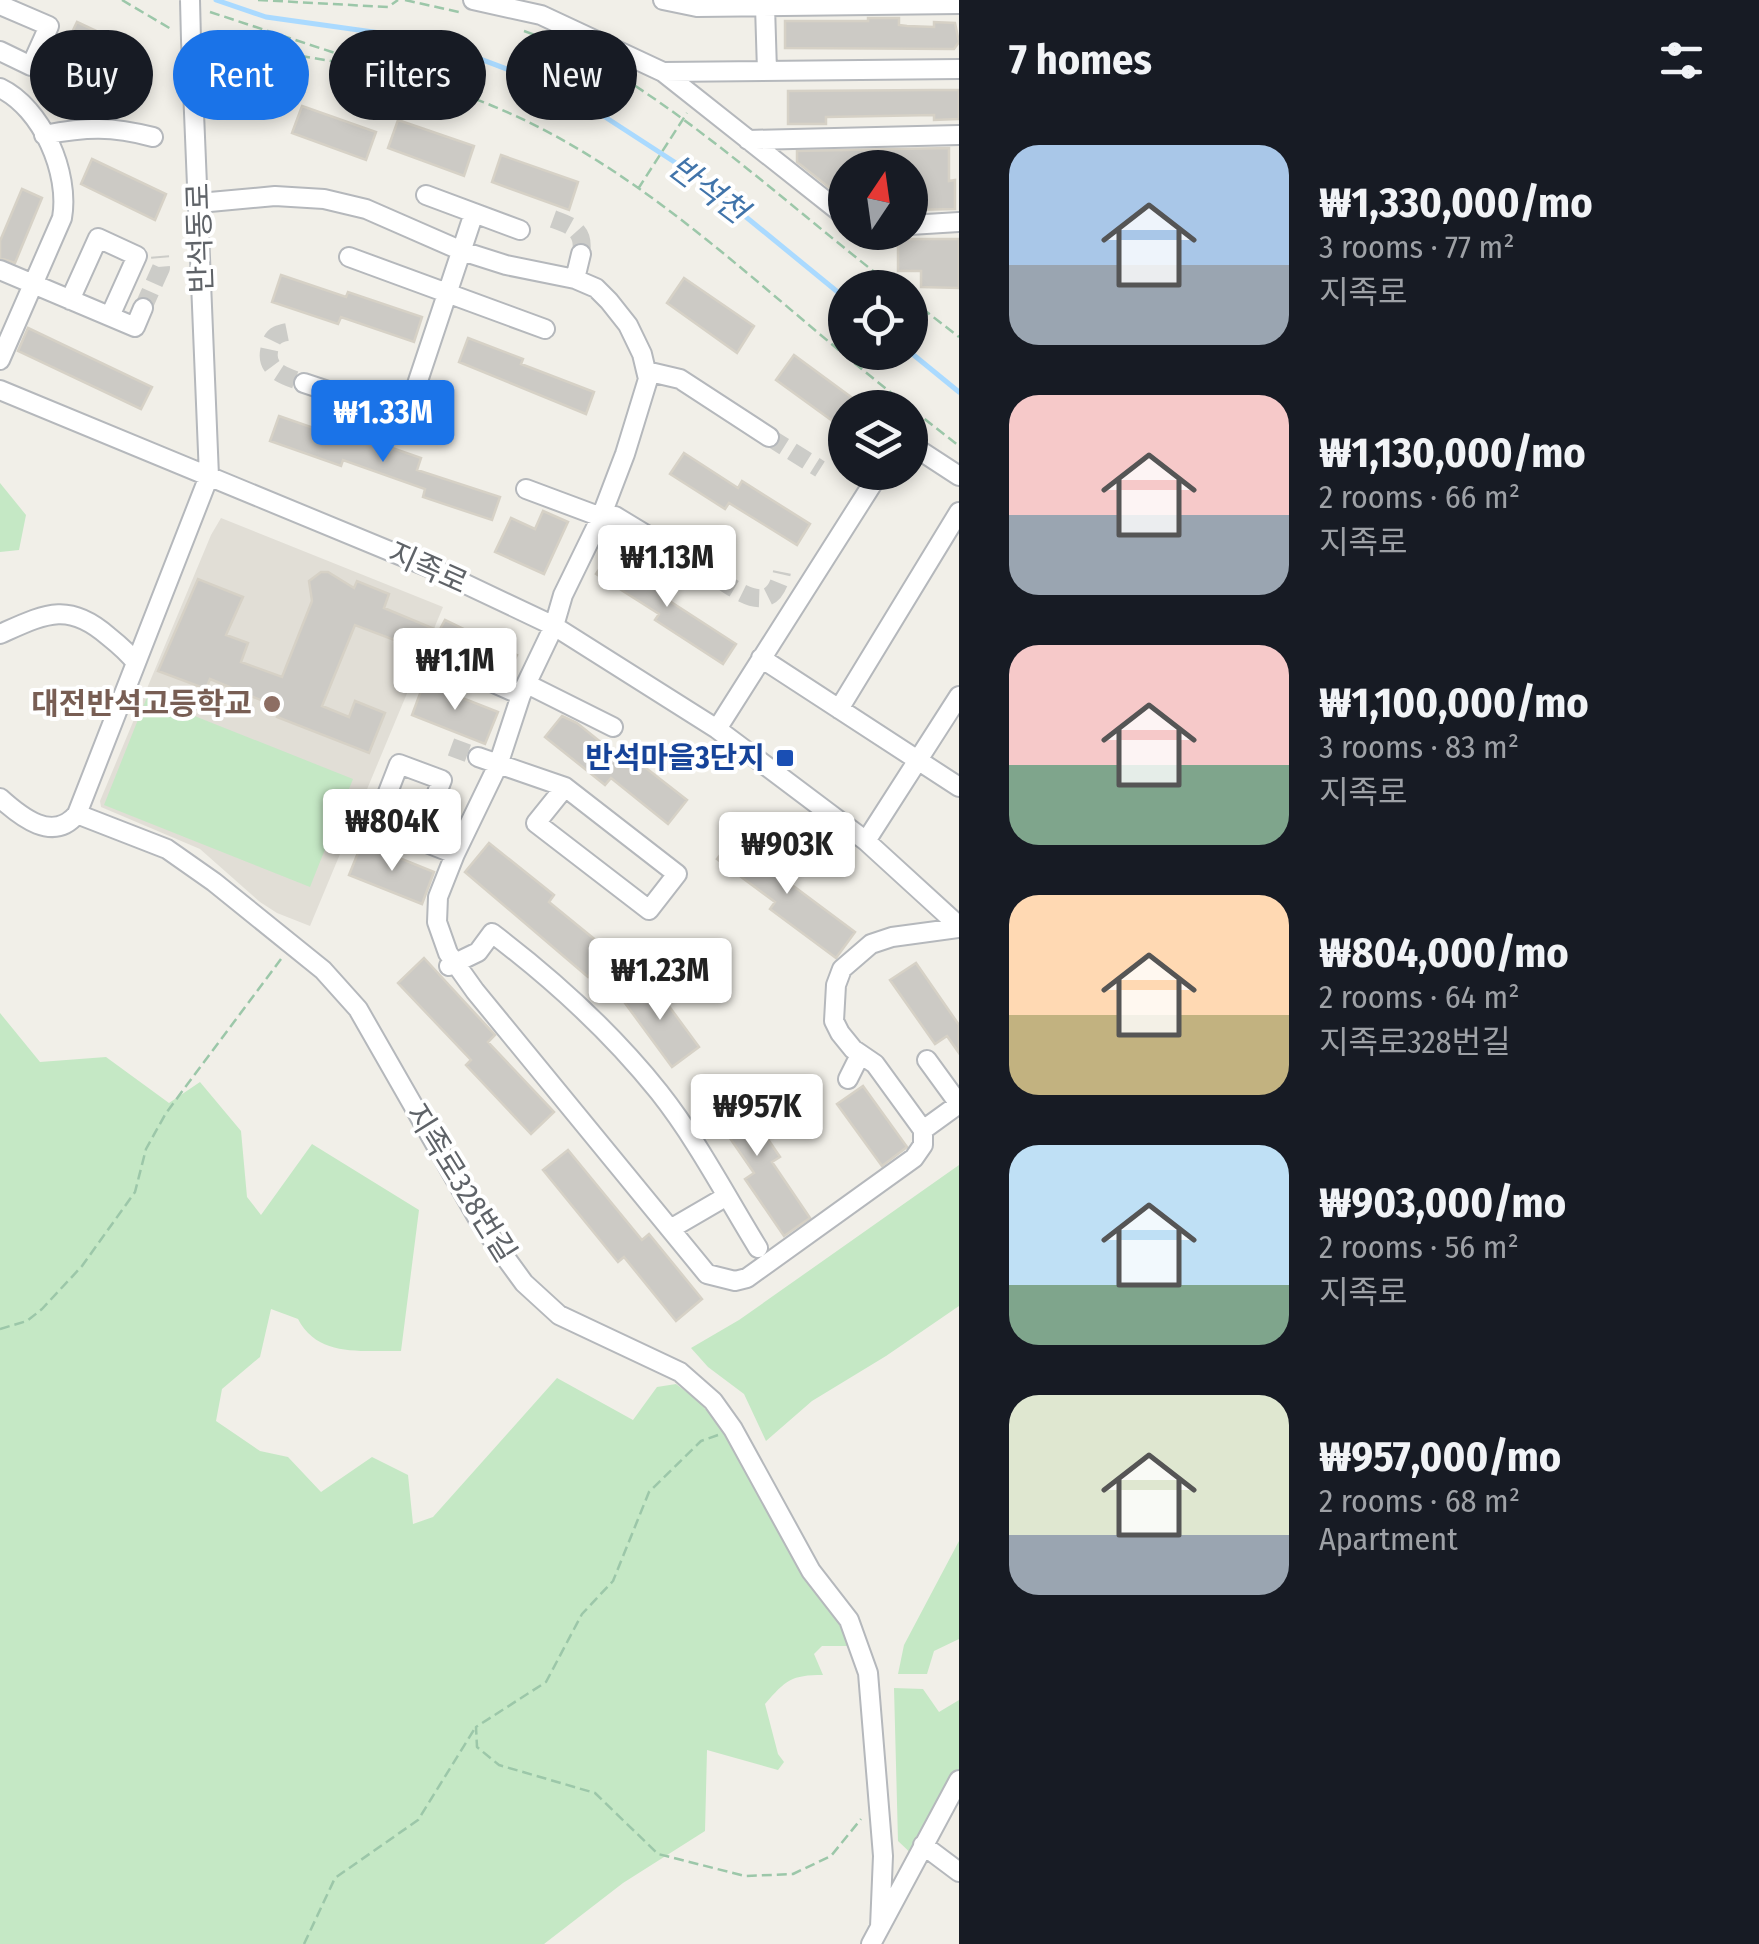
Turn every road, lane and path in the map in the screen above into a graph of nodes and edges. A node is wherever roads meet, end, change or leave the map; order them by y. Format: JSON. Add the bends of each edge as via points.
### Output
{"nodes":[{"id":1,"x":122,"y":0,"type":"edge"},
{"id":2,"x":258,"y":0,"type":"edge"},
{"id":3,"x":398,"y":0,"type":"edge"},
{"id":4,"x":405,"y":0,"type":"edge"},
{"id":5,"x":663,"y":0,"type":"edge"},
{"id":6,"x":194,"y":3,"type":"edge"},
{"id":7,"x":959,"y":4,"type":"edge"},
{"id":8,"x":0,"y":5,"type":"edge"},
{"id":9,"x":466,"y":6,"type":"edge"},
{"id":10,"x":765,"y":6,"type":"junction"},
{"id":11,"x":541,"y":8,"type":"edge"},
{"id":12,"x":174,"y":30,"type":"edge"},
{"id":13,"x":192,"y":30,"type":"edge"},
{"id":14,"x":0,"y":51,"type":"edge"},
{"id":15,"x":329,"y":51,"type":"edge"},
{"id":16,"x":959,"y":69,"type":"edge"},
{"id":17,"x":767,"y":71,"type":"junction"},
{"id":18,"x":663,"y":72,"type":"junction"},
{"id":19,"x":637,"y":85,"type":"edge"},
{"id":20,"x":0,"y":88,"type":"edge"},
{"id":21,"x":486,"y":104,"type":"edge"},
{"id":22,"x":195,"y":120,"type":"edge"},
{"id":23,"x":676,"y":129,"type":"dead end"},
{"id":24,"x":44,"y":135,"type":"junction"},
{"id":25,"x":959,"y":135,"type":"edge"},
{"id":26,"x":153,"y":137,"type":"dead end"},
{"id":27,"x":748,"y":140,"type":"junction"},
{"id":28,"x":638,"y":189,"type":"junction"},
{"id":29,"x":426,"y":195,"type":"dead end"},
{"id":30,"x":828,"y":203,"type":"edge"},
{"id":31,"x":199,"y":204,"type":"junction"},
{"id":32,"x":474,"y":213,"type":"junction"},
{"id":33,"x":959,"y":222,"type":"edge"},
{"id":34,"x":928,"y":223,"type":"edge"},
{"id":35,"x":520,"y":230,"type":"dead end"},
{"id":36,"x":462,"y":251,"type":"junction"},
{"id":37,"x":581,"y":254,"type":"dead end"},
{"id":38,"x":349,"y":257,"type":"dead end"},
{"id":39,"x":0,"y":270,"type":"edge"},
{"id":40,"x":871,"y":270,"type":"edge"},
{"id":41,"x":575,"y":279,"type":"junction"},
{"id":42,"x":33,"y":285,"type":"junction"},
{"id":43,"x":448,"y":293,"type":"junction"},
{"id":44,"x":70,"y":300,"type":"junction"},
{"id":45,"x":144,"y":308,"type":"dead end"},
{"id":46,"x":928,"y":313,"type":"edge"},
{"id":47,"x":110,"y":316,"type":"junction"},
{"id":48,"x":545,"y":329,"type":"dead end"},
{"id":49,"x":959,"y":337,"type":"edge"},
{"id":50,"x":0,"y":360,"type":"edge"},
{"id":51,"x":646,"y":371,"type":"junction"},
{"id":52,"x":304,"y":383,"type":"tunnel mouth"},
{"id":53,"x":0,"y":390,"type":"edge"},
{"id":54,"x":770,"y":436,"type":"tunnel mouth"},
{"id":55,"x":959,"y":446,"type":"edge"},
{"id":56,"x":928,"y":456,"type":"edge"},
{"id":57,"x":209,"y":476,"type":"junction"},
{"id":58,"x":959,"y":476,"type":"edge"},
{"id":59,"x":526,"y":488,"type":"dead end"},
{"id":60,"x":868,"y":490,"type":"edge"},
{"id":61,"x":959,"y":512,"type":"edge"},
{"id":62,"x":600,"y":516,"type":"junction"},
{"id":63,"x":719,"y":580,"type":"tunnel mouth"},
{"id":64,"x":554,"y":626,"type":"junction"},
{"id":65,"x":0,"y":634,"type":"edge"},
{"id":66,"x":434,"y":657,"type":"dead end"},
{"id":67,"x":761,"y":658,"type":"junction"},
{"id":68,"x":136,"y":663,"type":"junction"},
{"id":69,"x":524,"y":689,"type":"junction"},
{"id":70,"x":959,"y":696,"type":"edge"},
{"id":71,"x":839,"y":709,"type":"junction"},
{"id":72,"x":613,"y":727,"type":"dead end"},
{"id":73,"x":717,"y":729,"type":"junction"},
{"id":74,"x":478,"y":757,"type":"tunnel mouth"},
{"id":75,"x":918,"y":760,"type":"junction"},
{"id":76,"x":498,"y":765,"type":"junction"},
{"id":77,"x":565,"y":786,"type":"junction"},
{"id":78,"x":959,"y":787,"type":"edge"},
{"id":79,"x":0,"y":798,"type":"edge"},
{"id":80,"x":77,"y":814,"type":"junction"},
{"id":81,"x":418,"y":840,"type":"dead end"},
{"id":82,"x":866,"y":841,"type":"junction"},
{"id":83,"x":455,"y":854,"type":"junction"},
{"id":84,"x":959,"y":927,"type":"edge"},
{"id":85,"x":290,"y":945,"type":"junction"},
{"id":86,"x":452,"y":964,"type":"junction"},
{"id":87,"x":860,"y":1055,"type":"junction"},
{"id":88,"x":927,"y":1060,"type":"dead end"},
{"id":89,"x":848,"y":1079,"type":"dead end"},
{"id":90,"x":922,"y":1130,"type":"junction"},
{"id":91,"x":726,"y":1196,"type":"junction"},
{"id":92,"x":672,"y":1228,"type":"junction"},
{"id":93,"x":758,"y":1248,"type":"dead end"},
{"id":94,"x":0,"y":1330,"type":"edge"},
{"id":95,"x":733,"y":1429,"type":"junction"},
{"id":96,"x":476,"y":1726,"type":"junction"},
{"id":97,"x":959,"y":1780,"type":"edge"},
{"id":98,"x":875,"y":1781,"type":"junction"},
{"id":99,"x":923,"y":1845,"type":"junction"},
{"id":100,"x":959,"y":1872,"type":"edge"},
{"id":101,"x":876,"y":1935,"type":"edge"},
{"id":102,"x":304,"y":1944,"type":"edge"}],
"edges":[{"from":1,"to":12,"type":"path"},
{"from":2,"to":3,"type":"path","via":[[388,7]]},
{"from":4,"to":9,"type":"path"},
{"from":5,"to":10,"type":"street"},
{"from":6,"to":13,"type":"street","name":"반석동로","bridge":true},
{"from":6,"to":15,"type":"path"},
{"from":7,"to":10,"type":"street"},
{"from":8,"to":14,"type":"street","via":[[48,26],[31,66]]},
{"from":9,"to":11,"type":"street"},
{"from":10,"to":17,"type":"street"},
{"from":11,"to":18,"type":"street"},
{"from":16,"to":17,"type":"street"},
{"from":17,"to":18,"type":"street"},
{"from":18,"to":27,"type":"street"},
{"from":19,"to":40,"type":"path"},
{"from":20,"to":24,"type":"street"},
{"from":21,"to":28,"type":"path","via":[[594,158]]},
{"from":22,"to":31,"type":"street","name":"반석동로"},
{"from":23,"to":28,"type":"path"},
{"from":24,"to":26,"type":"street","via":[[116,127]]},
{"from":24,"to":42,"type":"street","via":[[64,204]]},
{"from":25,"to":27,"type":"street"},
{"from":27,"to":30,"type":"street"},
{"from":28,"to":55,"type":"path"},
{"from":29,"to":32,"type":"street"},
{"from":31,"to":36,"type":"street","via":[[324,199],[366,209]]},
{"from":31,"to":57,"type":"street","name":"반석동로"},
{"from":32,"to":35,"type":"street"},
{"from":32,"to":36,"type":"street"},
{"from":33,"to":34,"type":"street"},
{"from":36,"to":41,"type":"street"},
{"from":36,"to":43,"type":"street"},
{"from":37,"to":41,"type":"street"},
{"from":38,"to":43,"type":"street"},
{"from":39,"to":42,"type":"street"},
{"from":41,"to":51,"type":"street","via":[[596,288],[628,326]]},
{"from":42,"to":44,"type":"street"},
{"from":42,"to":50,"type":"street"},
{"from":43,"to":48,"type":"street"},
{"from":43,"to":52,"type":"street","via":[[406,417]]},
{"from":44,"to":47,"type":"street"},
{"from":44,"to":47,"type":"street","via":[[98,238],[137,256]]},
{"from":45,"to":47,"type":"street","via":[[136,327]]},
{"from":46,"to":49,"type":"path"},
{"from":51,"to":54,"type":"street","via":[[680,379]]},
{"from":51,"to":62,"type":"street","via":[[641,410]]},
{"from":53,"to":57,"type":"street","name":"지족로"},
{"from":56,"to":58,"type":"street"},
{"from":57,"to":64,"type":"street","name":"지족로"},
{"from":57,"to":68,"type":"street"},
{"from":59,"to":62,"type":"street"},
{"from":60,"to":67,"type":"street"},
{"from":61,"to":71,"type":"street"},
{"from":62,"to":63,"type":"street","via":[[615,516]]},
{"from":62,"to":64,"type":"street"},
{"from":64,"to":69,"type":"street"},
{"from":64,"to":73,"type":"street","name":"지족로"},
{"from":65,"to":68,"type":"street","via":[[70,613],[87,618]]},
{"from":66,"to":69,"type":"street"},
{"from":67,"to":71,"type":"street"},
{"from":67,"to":73,"type":"street"},
{"from":68,"to":80,"type":"street"},
{"from":69,"to":72,"type":"street"},
{"from":69,"to":76,"type":"street"},
{"from":70,"to":75,"type":"street"},
{"from":71,"to":75,"type":"street"},
{"from":73,"to":82,"type":"street","name":"지족로"},
{"from":74,"to":76,"type":"street"},
{"from":75,"to":78,"type":"street"},
{"from":75,"to":82,"type":"street"},
{"from":76,"to":77,"type":"street"},
{"from":76,"to":83,"type":"street"},
{"from":77,"to":77,"type":"street","via":[[678,874],[649,910],[536,823]]},
{"from":79,"to":80,"type":"street","via":[[36,826],[57,827]]},
{"from":80,"to":85,"type":"street","name":"지족로328번길","via":[[167,849]]},
{"from":81,"to":83,"type":"street"},
{"from":82,"to":84,"type":"street","name":"지족로"},
{"from":83,"to":86,"type":"street","via":[[436,922]]},
{"from":84,"to":87,"type":"street","via":[[871,944],[842,970],[834,1021]]},
{"from":85,"to":94,"type":"path","via":[[166,1114],[146,1149],[135,1192],[82,1266],[42,1310]]},
{"from":85,"to":95,"type":"street","name":"지족로328번길","via":[[358,1009],[481,1224],[524,1284],[558,1315],[680,1372]]},
{"from":86,"to":91,"type":"street","via":[[478,952],[492,933],[532,964],[590,1015],[659,1092]]},
{"from":86,"to":92,"type":"street"},
{"from":87,"to":89,"type":"street"},
{"from":87,"to":90,"type":"street","via":[[875,1064]]},
{"from":88,"to":90,"type":"street","via":[[958,1104]]},
{"from":90,"to":92,"type":"street","via":[[923,1145],[914,1158],[748,1278],[707,1274]]},
{"from":91,"to":92,"type":"street"},
{"from":91,"to":93,"type":"street"},
{"from":95,"to":96,"type":"path","via":[[701,1441],[650,1492],[612,1581],[582,1614],[546,1682]]},
{"from":95,"to":98,"type":"street","name":"지족로328번길","via":[[811,1571],[849,1620],[868,1673]]},
{"from":96,"to":98,"type":"path","via":[[477,1748],[499,1765],[595,1793],[658,1854],[745,1876],[793,1874],[831,1856],[861,1821]]},
{"from":96,"to":102,"type":"path","via":[[418,1820],[335,1878]]},
{"from":97,"to":99,"type":"street"},
{"from":98,"to":101,"type":"street","name":"지족로328번길","via":[[883,1856]]},
{"from":99,"to":100,"type":"street"},
{"from":99,"to":101,"type":"street"}]}
